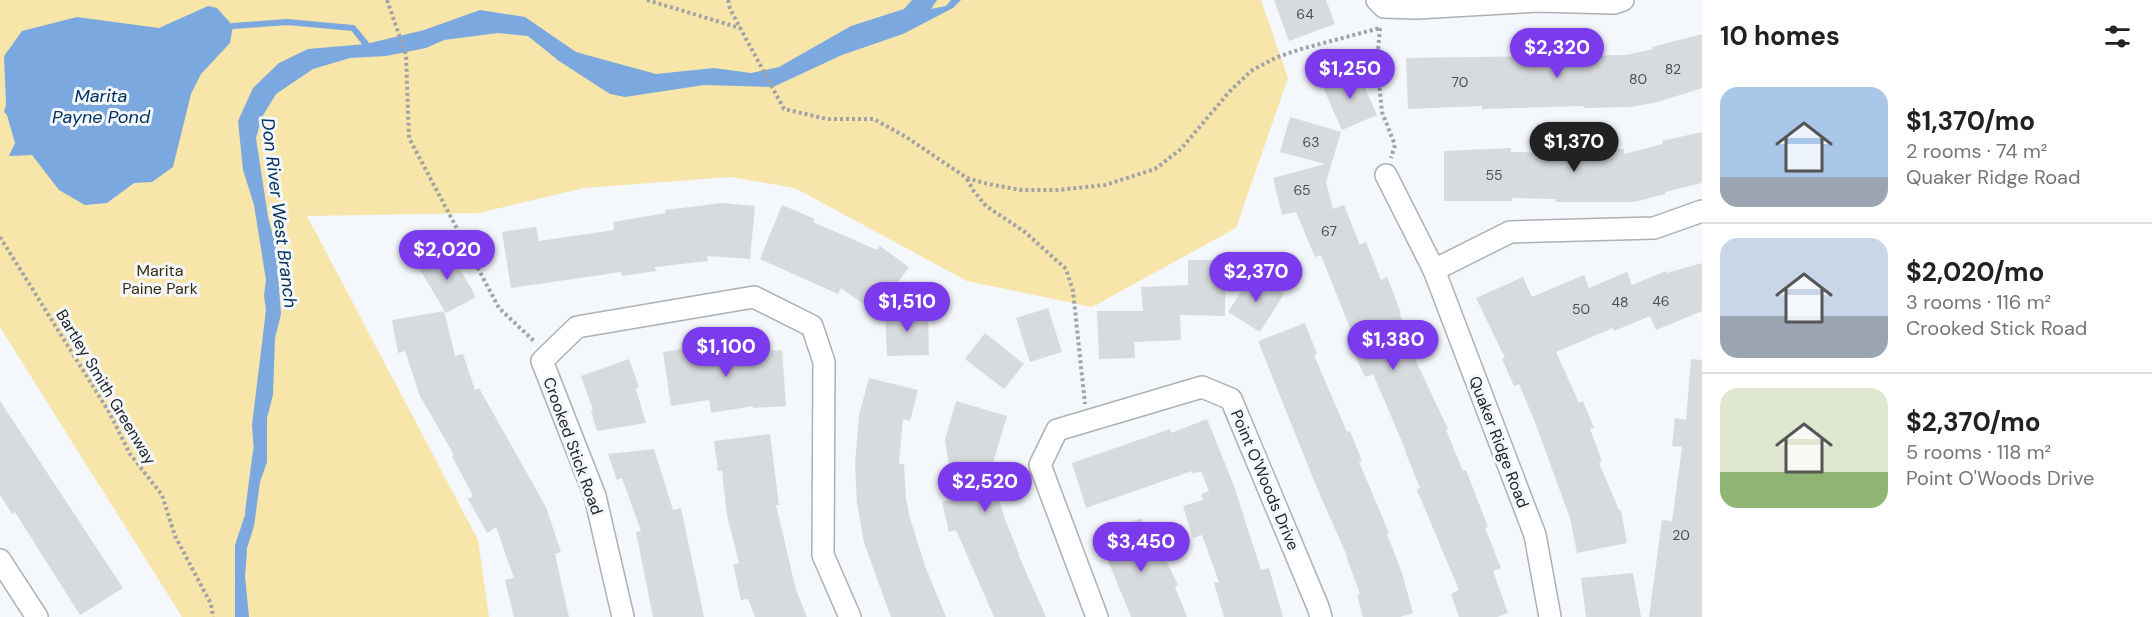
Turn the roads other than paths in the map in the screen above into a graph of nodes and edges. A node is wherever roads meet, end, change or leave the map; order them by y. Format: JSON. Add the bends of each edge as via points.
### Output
{"nodes":[{"id":1,"x":1623,"y":0,"type":"edge"},
{"id":2,"x":1381,"y":3,"type":"edge"},
{"id":3,"x":1386,"y":175,"type":"road end"},
{"id":4,"x":1702,"y":211,"type":"edge"},
{"id":5,"x":1434,"y":270,"type":"junction"},
{"id":6,"x":0,"y":560,"type":"edge"},
{"id":7,"x":37,"y":617,"type":"edge"},
{"id":8,"x":622,"y":617,"type":"edge"},
{"id":9,"x":850,"y":617,"type":"edge"},
{"id":10,"x":1097,"y":617,"type":"edge"},
{"id":11,"x":1321,"y":617,"type":"edge"},
{"id":12,"x":1550,"y":617,"type":"edge"}],
"edges":[{"from":1,"to":2,"type":"street","via":[[1417,8]]},
{"from":3,"to":5,"type":"street","name":"Quaker Ridge Road"},
{"from":4,"to":5,"type":"street","via":[[1654,228],[1510,232]]},
{"from":5,"to":12,"type":"street","name":"Quaker Ridge Road","via":[[1535,535]]},
{"from":6,"to":7,"type":"street"},
{"from":8,"to":9,"type":"street","name":"Crooked Stick Road","via":[[595,496],[542,361],[577,327],[754,297],[812,326],[824,362],[823,555]]},
{"from":10,"to":11,"type":"street","name":"Point O'Woods Drive","via":[[1040,465],[1057,430],[1202,387],[1231,399]]}]}
